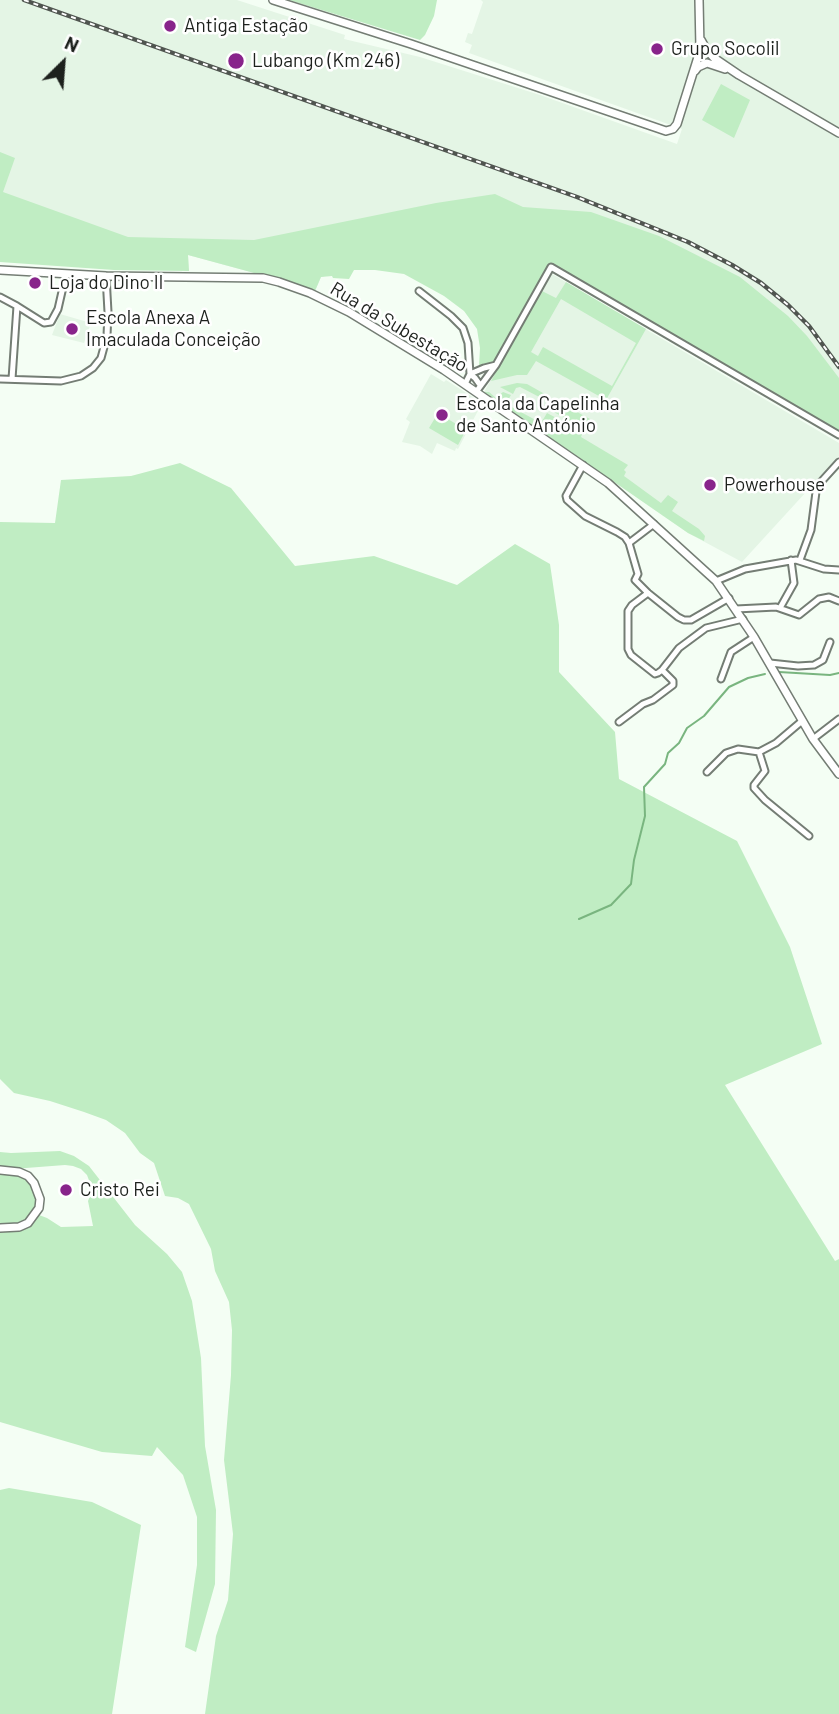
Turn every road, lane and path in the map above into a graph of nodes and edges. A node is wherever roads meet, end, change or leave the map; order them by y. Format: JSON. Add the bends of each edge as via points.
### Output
{"nodes":[{"id":1,"x":273,"y":0,"type":"edge"},
{"id":2,"x":699,"y":0,"type":"edge"},
{"id":3,"x":699,"y":36,"type":"junction"},
{"id":4,"x":694,"y":72,"type":"junction"},
{"id":5,"x":738,"y":75,"type":"junction"},
{"id":6,"x":839,"y":133,"type":"edge"},
{"id":7,"x":0,"y":270,"type":"edge"},
{"id":8,"x":66,"y":274,"type":"junction"},
{"id":9,"x":106,"y":276,"type":"junction"},
{"id":10,"x":419,"y":291,"type":"dead end"},
{"id":11,"x":0,"y":297,"type":"edge"},
{"id":12,"x":16,"y":306,"type":"junction"},
{"id":13,"x":496,"y":365,"type":"junction"},
{"id":14,"x":470,"y":374,"type":"junction"},
{"id":15,"x":0,"y":379,"type":"edge"},
{"id":16,"x":12,"y":379,"type":"junction"},
{"id":17,"x":465,"y":384,"type":"junction"},
{"id":18,"x":478,"y":388,"type":"junction"},
{"id":19,"x":839,"y":435,"type":"edge"},
{"id":20,"x":839,"y":462,"type":"edge"},
{"id":21,"x":583,"y":465,"type":"junction"},
{"id":22,"x":654,"y":524,"type":"junction"},
{"id":23,"x":629,"y":544,"type":"junction"},
{"id":24,"x":800,"y":560,"type":"junction"},
{"id":25,"x":791,"y":561,"type":"junction"},
{"id":26,"x":839,"y":569,"type":"edge"},
{"id":27,"x":716,"y":581,"type":"junction"},
{"id":28,"x":648,"y":593,"type":"junction"},
{"id":29,"x":729,"y":598,"type":"junction"},
{"id":30,"x":839,"y":601,"type":"edge"},
{"id":31,"x":780,"y":608,"type":"junction"},
{"id":32,"x":736,"y":609,"type":"junction"},
{"id":33,"x":743,"y":619,"type":"junction"},
{"id":34,"x":754,"y":637,"type":"junction"},
{"id":35,"x":830,"y":642,"type":"dead end"},
{"id":36,"x":770,"y":663,"type":"junction"},
{"id":37,"x":662,"y":670,"type":"junction"},
{"id":38,"x":721,"y":679,"type":"dead end"},
{"id":39,"x":839,"y":719,"type":"edge"},
{"id":40,"x":802,"y":721,"type":"junction"},
{"id":41,"x":619,"y":722,"type":"dead end"},
{"id":42,"x":813,"y":738,"type":"junction"},
{"id":43,"x":759,"y":752,"type":"junction"},
{"id":44,"x":706,"y":772,"type":"dead end"},
{"id":45,"x":839,"y":774,"type":"edge"},
{"id":46,"x":809,"y":836,"type":"dead end"},
{"id":47,"x":0,"y":1170,"type":"edge"},
{"id":48,"x":0,"y":1228,"type":"edge"}],
"edges":[{"from":1,"to":4,"type":"street","via":[[666,131],[677,124]]},
{"from":2,"to":3,"type":"street"},
{"from":3,"to":4,"type":"street"},
{"from":3,"to":5,"type":"street","via":[[714,58]]},
{"from":4,"to":5,"type":"street","via":[[707,63]]},
{"from":5,"to":6,"type":"street"},
{"from":7,"to":8,"type":"street","name":"Rua da Subestação"},
{"from":8,"to":9,"type":"street","name":"Rua da Subestação"},
{"from":8,"to":12,"type":"street","via":[[51,322],[44,323]]},
{"from":9,"to":16,"type":"street","via":[[107,336],[93,368],[61,381]]},
{"from":9,"to":17,"type":"street","name":"Rua da Subestação","via":[[279,282],[349,312]]},
{"from":10,"to":14,"type":"street","via":[[463,328]]},
{"from":11,"to":12,"type":"street"},
{"from":12,"to":16,"type":"street"},
{"from":13,"to":14,"type":"street"},
{"from":13,"to":18,"type":"street"},
{"from":13,"to":19,"type":"street","via":[[551,267]]},
{"from":14,"to":17,"type":"street"},
{"from":14,"to":18,"type":"street"},
{"from":15,"to":16,"type":"street"},
{"from":17,"to":18,"type":"street","name":"Rua da Subestação"},
{"from":18,"to":21,"type":"street","name":"Rua da Subestação"},
{"from":20,"to":24,"type":"street","via":[[816,492],[811,530]]},
{"from":21,"to":22,"type":"street","name":"Rua da Subestação"},
{"from":21,"to":23,"type":"street","via":[[567,499]]},
{"from":22,"to":23,"type":"street"},
{"from":22,"to":27,"type":"street","name":"Rua da Subestação"},
{"from":23,"to":28,"type":"street","via":[[638,574],[635,580]]},
{"from":24,"to":25,"type":"street"},
{"from":24,"to":26,"type":"street"},
{"from":25,"to":27,"type":"street","via":[[744,569]]},
{"from":25,"to":31,"type":"street","via":[[794,583]]},
{"from":27,"to":29,"type":"street","name":"Rua da Subestação"},
{"from":28,"to":29,"type":"street","via":[[684,620]]},
{"from":28,"to":37,"type":"street","via":[[628,611],[628,649],[655,674]]},
{"from":29,"to":32,"type":"street","name":"Rua da Subestação"},
{"from":30,"to":31,"type":"street","via":[[819,599],[799,615]]},
{"from":31,"to":32,"type":"street"},
{"from":32,"to":33,"type":"street","name":"Rua da Subestação"},
{"from":33,"to":34,"type":"street","name":"Rua da Subestação"},
{"from":33,"to":37,"type":"street","via":[[706,628],[679,648]]},
{"from":34,"to":36,"type":"street","name":"Rua da Subestação"},
{"from":34,"to":38,"type":"street","via":[[732,652]]},
{"from":35,"to":36,"type":"street","via":[[823,660],[814,666]]},
{"from":36,"to":40,"type":"street","name":"Rua da Subestação"},
{"from":37,"to":41,"type":"street","via":[[673,685]]},
{"from":39,"to":42,"type":"street"},
{"from":40,"to":42,"type":"street","name":"Rua da Subestação"},
{"from":40,"to":43,"type":"street"},
{"from":42,"to":45,"type":"street","name":"Rua da Subestação"},
{"from":43,"to":44,"type":"street","via":[[738,749],[726,753]]},
{"from":43,"to":46,"type":"street","via":[[765,771],[754,788]]},
{"from":47,"to":48,"type":"street","via":[[27,1176],[40,1199],[27,1223]]}]}
